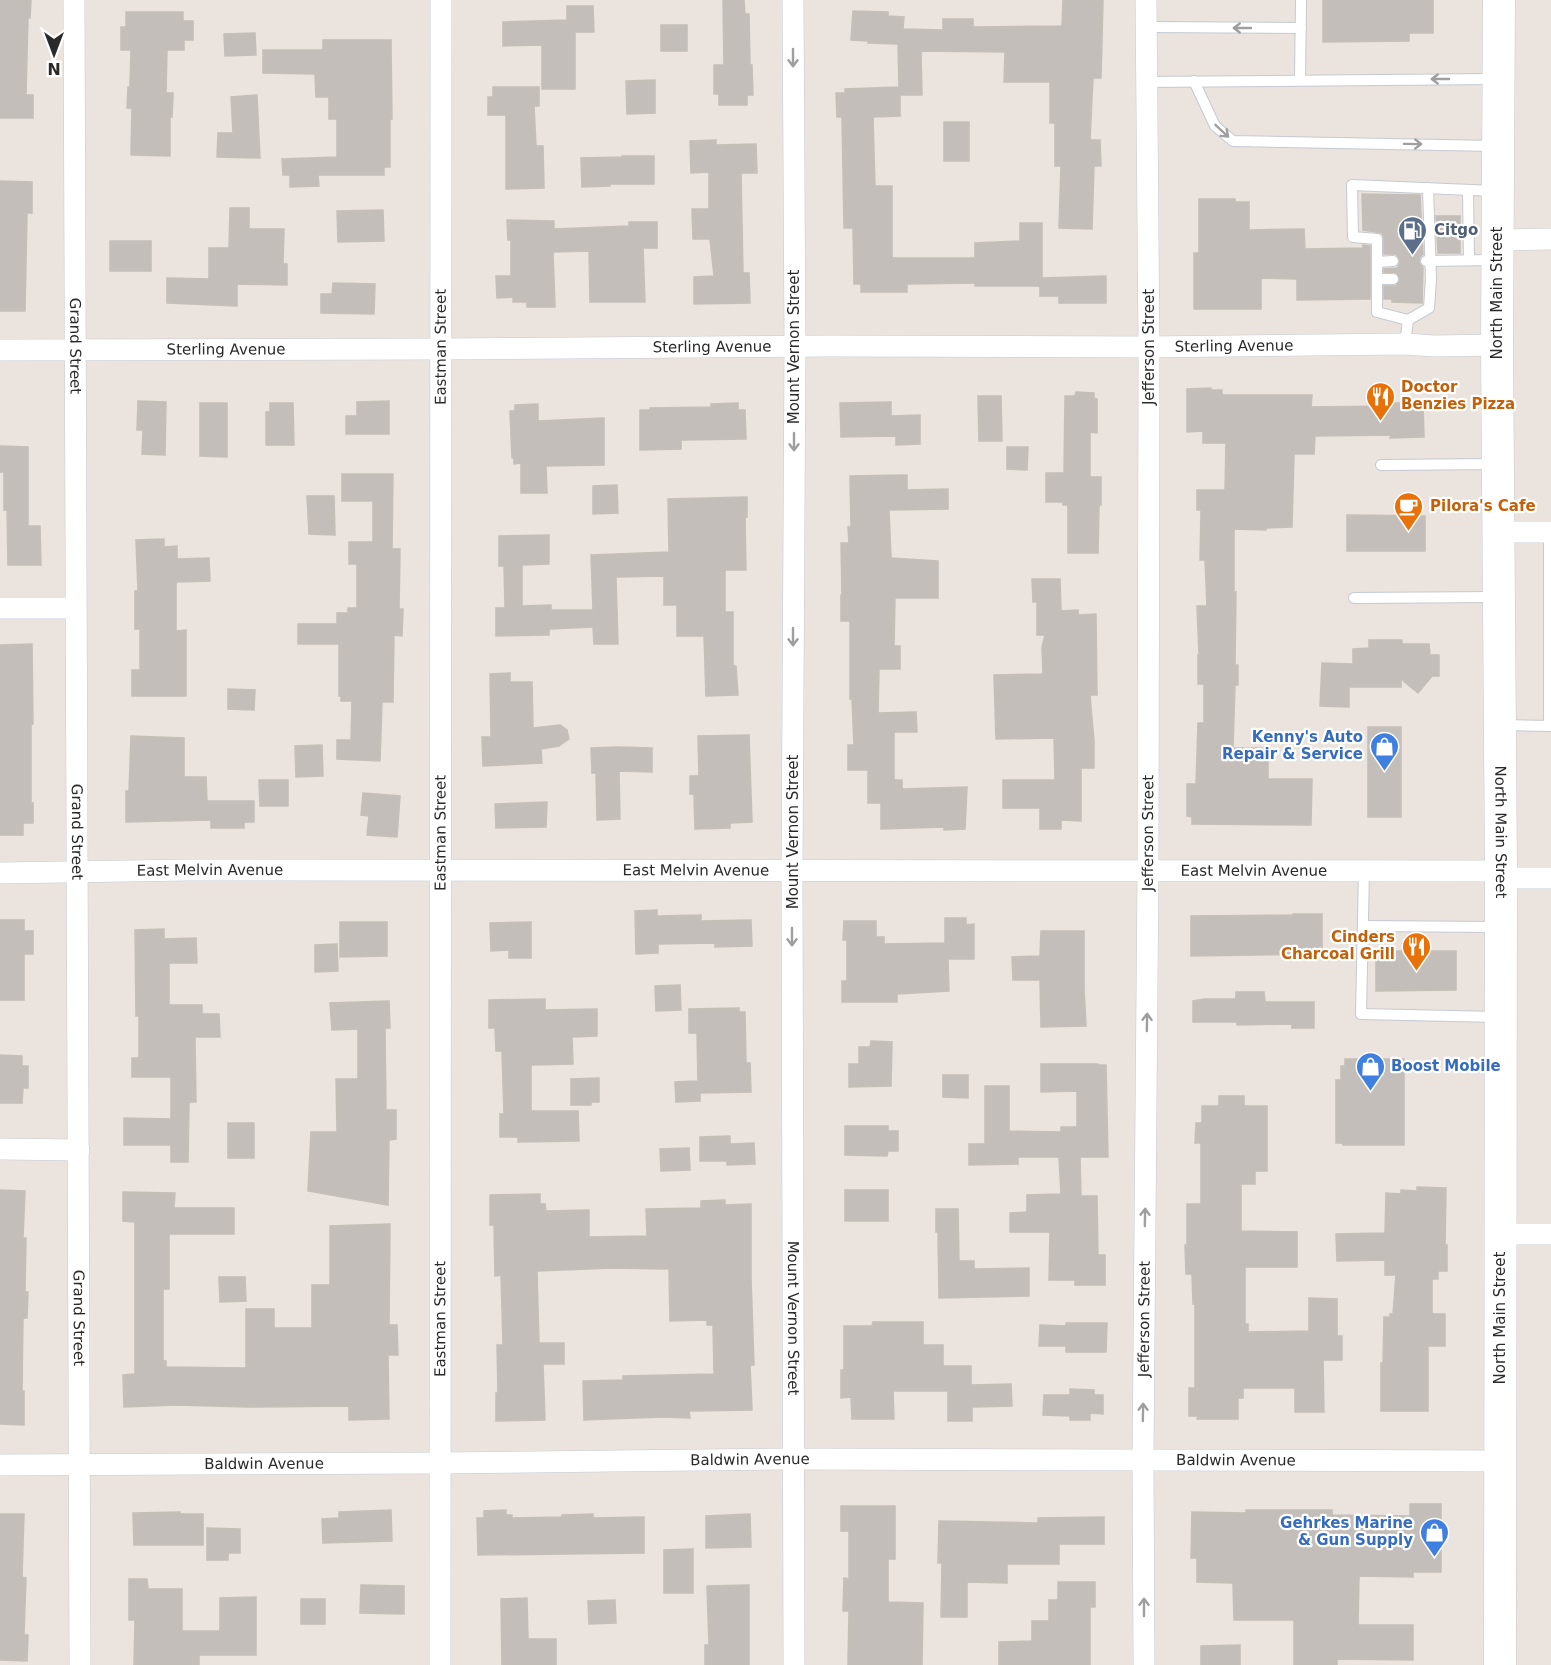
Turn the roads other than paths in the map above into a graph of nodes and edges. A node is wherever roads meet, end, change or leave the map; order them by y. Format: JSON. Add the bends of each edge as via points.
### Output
{"nodes":[{"id":1,"x":74,"y":0,"type":"edge"},
{"id":2,"x":441,"y":0,"type":"edge"},
{"id":3,"x":793,"y":0,"type":"edge"},
{"id":4,"x":1146,"y":0,"type":"edge"},
{"id":5,"x":1301,"y":0,"type":"edge"},
{"id":6,"x":1499,"y":0,"type":"edge"},
{"id":7,"x":1146,"y":27,"type":"junction"},
{"id":8,"x":1301,"y":28,"type":"junction"},
{"id":9,"x":1499,"y":79,"type":"junction"},
{"id":10,"x":1300,"y":80,"type":"junction"},
{"id":11,"x":1194,"y":81,"type":"junction"},
{"id":12,"x":1147,"y":82,"type":"junction"},
{"id":13,"x":1498,"y":146,"type":"junction"},
{"id":14,"x":1428,"y":188,"type":"junction"},
{"id":15,"x":1483,"y":190,"type":"junction"},
{"id":16,"x":1551,"y":239,"type":"edge"},
{"id":17,"x":1488,"y":253,"type":"junction"},
{"id":18,"x":1393,"y":261,"type":"dead end"},
{"id":19,"x":1428,"y":261,"type":"junction"},
{"id":20,"x":1377,"y":262,"type":"junction"},
{"id":21,"x":1377,"y":279,"type":"junction"},
{"id":22,"x":1393,"y":279,"type":"dead end"},
{"id":23,"x":1408,"y":320,"type":"junction"},
{"id":24,"x":1406,"y":344,"type":"junction"},
{"id":25,"x":1497,"y":345,"type":"junction"},
{"id":26,"x":795,"y":346,"type":"junction"},
{"id":27,"x":1149,"y":346,"type":"junction"},
{"id":28,"x":440,"y":349,"type":"junction"},
{"id":29,"x":0,"y":350,"type":"edge"},
{"id":30,"x":75,"y":350,"type":"junction"},
{"id":31,"x":1497,"y":464,"type":"junction"},
{"id":32,"x":1381,"y":465,"type":"dead end"},
{"id":33,"x":1497,"y":532,"type":"junction"},
{"id":34,"x":1550,"y":532,"type":"edge"},
{"id":35,"x":1498,"y":597,"type":"junction"},
{"id":36,"x":1354,"y":598,"type":"dead end"},
{"id":37,"x":0,"y":608,"type":"edge"},
{"id":38,"x":75,"y":608,"type":"junction"},
{"id":39,"x":1500,"y":725,"type":"junction"},
{"id":40,"x":1550,"y":726,"type":"edge"},
{"id":41,"x":1148,"y":870,"type":"junction"},
{"id":42,"x":441,"y":871,"type":"junction"},
{"id":43,"x":792,"y":871,"type":"junction"},
{"id":44,"x":1364,"y":871,"type":"junction"},
{"id":45,"x":0,"y":873,"type":"edge"},
{"id":46,"x":77,"y":873,"type":"junction"},
{"id":47,"x":1501,"y":875,"type":"junction"},
{"id":48,"x":1551,"y":878,"type":"edge"},
{"id":49,"x":1363,"y":926,"type":"junction"},
{"id":50,"x":1501,"y":927,"type":"junction"},
{"id":51,"x":1500,"y":1017,"type":"junction"},
{"id":52,"x":0,"y":1149,"type":"edge"},
{"id":53,"x":79,"y":1150,"type":"junction"},
{"id":54,"x":1500,"y":1234,"type":"junction"},
{"id":55,"x":1551,"y":1234,"type":"edge"},
{"id":56,"x":793,"y":1459,"type":"junction"},
{"id":57,"x":1143,"y":1460,"type":"junction"},
{"id":58,"x":1500,"y":1461,"type":"junction"},
{"id":59,"x":439,"y":1463,"type":"junction"},
{"id":60,"x":0,"y":1465,"type":"edge"},
{"id":61,"x":79,"y":1466,"type":"junction"},
{"id":62,"x":80,"y":1665,"type":"edge"},
{"id":63,"x":440,"y":1665,"type":"edge"},
{"id":64,"x":794,"y":1665,"type":"edge"},
{"id":65,"x":1144,"y":1665,"type":"edge"},
{"id":66,"x":1500,"y":1665,"type":"edge"}],
"edges":[{"from":1,"to":30,"type":"street","name":"Grand Street"},
{"from":2,"to":28,"type":"street","name":"Eastman Street"},
{"from":3,"to":26,"type":"street","name":"Mount Vernon Street","one_way":true},
{"from":4,"to":7,"type":"street","name":"Jefferson Street"},
{"from":5,"to":8,"type":"lane"},
{"from":6,"to":9,"type":"main road","name":"North Main Street"},
{"from":8,"to":7,"type":"lane","one_way":true},
{"from":7,"to":12,"type":"street","name":"Jefferson Street"},
{"from":8,"to":10,"type":"lane"},
{"from":9,"to":10,"type":"lane","one_way":true},
{"from":9,"to":13,"type":"main road","name":"North Main Street"},
{"from":10,"to":11,"type":"lane"},
{"from":11,"to":12,"type":"lane"},
{"from":11,"to":13,"type":"lane","one_way":true,"via":[[1215,126],[1233,141]]},
{"from":12,"to":27,"type":"street","name":"Jefferson Street"},
{"from":13,"to":15,"type":"main road","name":"North Main Street"},
{"from":14,"to":15,"type":"lane"},
{"from":14,"to":19,"type":"lane"},
{"from":14,"to":20,"type":"lane","via":[[1352,185],[1353,237],[1377,239]]},
{"from":15,"to":17,"type":"main road","name":"North Main Street"},
{"from":16,"to":17,"type":"street"},
{"from":17,"to":19,"type":"lane"},
{"from":17,"to":25,"type":"main road","name":"North Main Street"},
{"from":18,"to":20,"type":"lane"},
{"from":19,"to":23,"type":"lane","via":[[1429,308]]},
{"from":20,"to":21,"type":"lane"},
{"from":21,"to":22,"type":"lane"},
{"from":21,"to":23,"type":"lane","via":[[1377,312]]},
{"from":23,"to":24,"type":"lane"},
{"from":24,"to":25,"type":"street","name":"Sterling Avenue"},
{"from":24,"to":27,"type":"street","name":"Sterling Avenue"},
{"from":25,"to":31,"type":"main road","name":"North Main Street"},
{"from":26,"to":27,"type":"street","name":"Sterling Avenue"},
{"from":26,"to":28,"type":"street","name":"Sterling Avenue"},
{"from":26,"to":43,"type":"street","name":"Mount Vernon Street","one_way":true},
{"from":27,"to":41,"type":"street","name":"Jefferson Street"},
{"from":28,"to":30,"type":"street","name":"Sterling Avenue"},
{"from":28,"to":42,"type":"street","name":"Eastman Street"},
{"from":29,"to":30,"type":"street","name":"Sterling Avenue"},
{"from":30,"to":38,"type":"street","name":"Grand Street"},
{"from":31,"to":32,"type":"lane"},
{"from":31,"to":33,"type":"main road","name":"North Main Street"},
{"from":33,"to":34,"type":"street"},
{"from":33,"to":35,"type":"main road","name":"North Main Street"},
{"from":34,"to":40,"type":"lane"},
{"from":35,"to":36,"type":"lane"},
{"from":35,"to":39,"type":"main road","name":"North Main Street"},
{"from":37,"to":38,"type":"street"},
{"from":38,"to":46,"type":"street","name":"Grand Street"},
{"from":39,"to":40,"type":"lane"},
{"from":39,"to":47,"type":"main road","name":"North Main Street"},
{"from":41,"to":43,"type":"street","name":"East Melvin Avenue"},
{"from":41,"to":44,"type":"street","name":"East Melvin Avenue"},
{"from":57,"to":41,"type":"street","name":"Jefferson Street","one_way":true},
{"from":42,"to":43,"type":"street","name":"East Melvin Avenue"},
{"from":42,"to":46,"type":"street","name":"East Melvin Avenue"},
{"from":42,"to":59,"type":"street","name":"Eastman Street"},
{"from":43,"to":56,"type":"street","name":"Mount Vernon Street","one_way":true},
{"from":44,"to":47,"type":"street","name":"East Melvin Avenue"},
{"from":44,"to":49,"type":"lane"},
{"from":45,"to":46,"type":"street","name":"East Melvin Avenue"},
{"from":46,"to":53,"type":"street","name":"Grand Street"},
{"from":47,"to":48,"type":"street","name":"East Melvin Avenue"},
{"from":47,"to":50,"type":"main road","name":"North Main Street"},
{"from":49,"to":50,"type":"lane"},
{"from":49,"to":51,"type":"lane","via":[[1361,1014]]},
{"from":50,"to":51,"type":"main road","name":"North Main Street"},
{"from":51,"to":54,"type":"main road","name":"North Main Street"},
{"from":52,"to":53,"type":"street"},
{"from":53,"to":61,"type":"street","name":"Grand Street"},
{"from":54,"to":55,"type":"street"},
{"from":54,"to":58,"type":"main road","name":"North Main Street"},
{"from":56,"to":57,"type":"street","name":"Baldwin Avenue"},
{"from":56,"to":59,"type":"street","name":"Baldwin Avenue"},
{"from":56,"to":64,"type":"street","name":"Mount Vernon Street"},
{"from":57,"to":58,"type":"street","name":"Baldwin Avenue"},
{"from":65,"to":57,"type":"street","name":"Jefferson Street","one_way":true},
{"from":58,"to":66,"type":"main road","name":"North Main Street"},
{"from":59,"to":61,"type":"street","name":"Baldwin Avenue"},
{"from":59,"to":63,"type":"street","name":"Eastman Street"},
{"from":60,"to":61,"type":"street","name":"Baldwin Avenue"},
{"from":61,"to":62,"type":"street","name":"Grand Street"}]}
